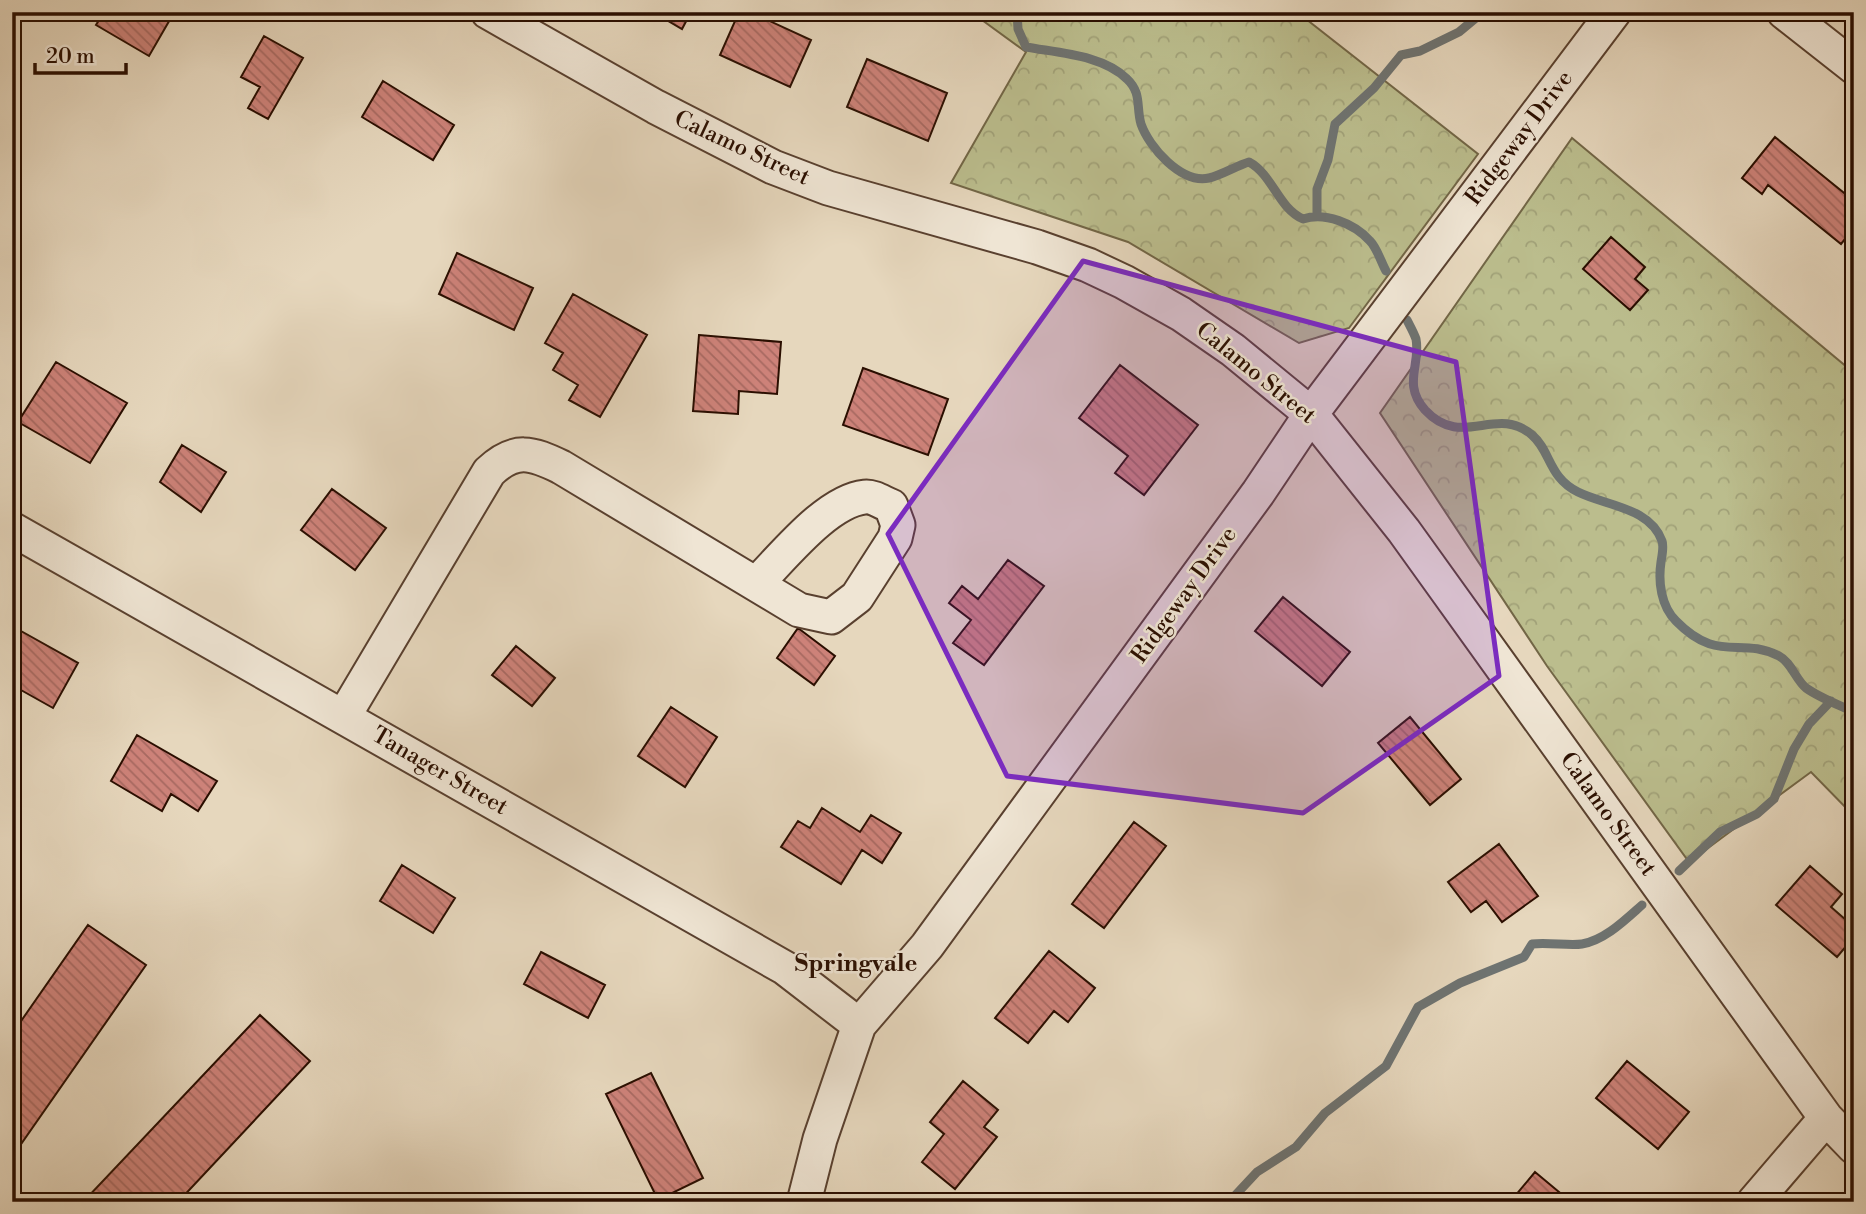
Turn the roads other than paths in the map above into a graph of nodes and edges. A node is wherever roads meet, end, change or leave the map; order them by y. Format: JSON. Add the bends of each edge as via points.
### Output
{"nodes":[{"id":1,"x":488,"y":12,"type":"edge"},
{"id":2,"x":1614,"y":12,"type":"edge"},
{"id":3,"x":1784,"y":12,"type":"edge"},
{"id":4,"x":1854,"y":67,"type":"edge"},
{"id":5,"x":1311,"y":414,"type":"junction"},
{"id":6,"x":12,"y":529,"type":"edge"},
{"id":7,"x":757,"y":583,"type":"dead end"},
{"id":8,"x":344,"y":716,"type":"junction"},
{"id":9,"x":859,"y":1025,"type":"junction"},
{"id":10,"x":1826,"y":1118,"type":"junction"},
{"id":11,"x":1854,"y":1147,"type":"edge"},
{"id":12,"x":804,"y":1202,"type":"edge"},
{"id":13,"x":1754,"y":1202,"type":"edge"}],
"edges":[{"from":1,"to":5,"type":"street","name":"Calamo Street","via":[[773,167],[828,188],[1037,247],[1124,282],[1233,350]]},
{"from":2,"to":5,"type":"street","name":"Ridgeway Drive"},
{"from":3,"to":4,"type":"street"},
{"from":5,"to":9,"type":"street","name":"Ridgeway Drive","via":[[927,946]]},
{"from":5,"to":10,"type":"street","name":"Calamo Street","via":[[1404,531]]},
{"from":6,"to":8,"type":"street","name":"Tanager Street"},
{"from":7,"to":8,"type":"street","via":[[561,467],[533,454],[515,455],[489,472]]},
{"from":8,"to":9,"type":"street","name":"Tanager Street","via":[[785,968]]},
{"from":9,"to":12,"type":"street","name":"Ridgeway Drive"},
{"from":10,"to":11,"type":"street","name":"Calamo Street"},
{"from":10,"to":13,"type":"street"}]}
